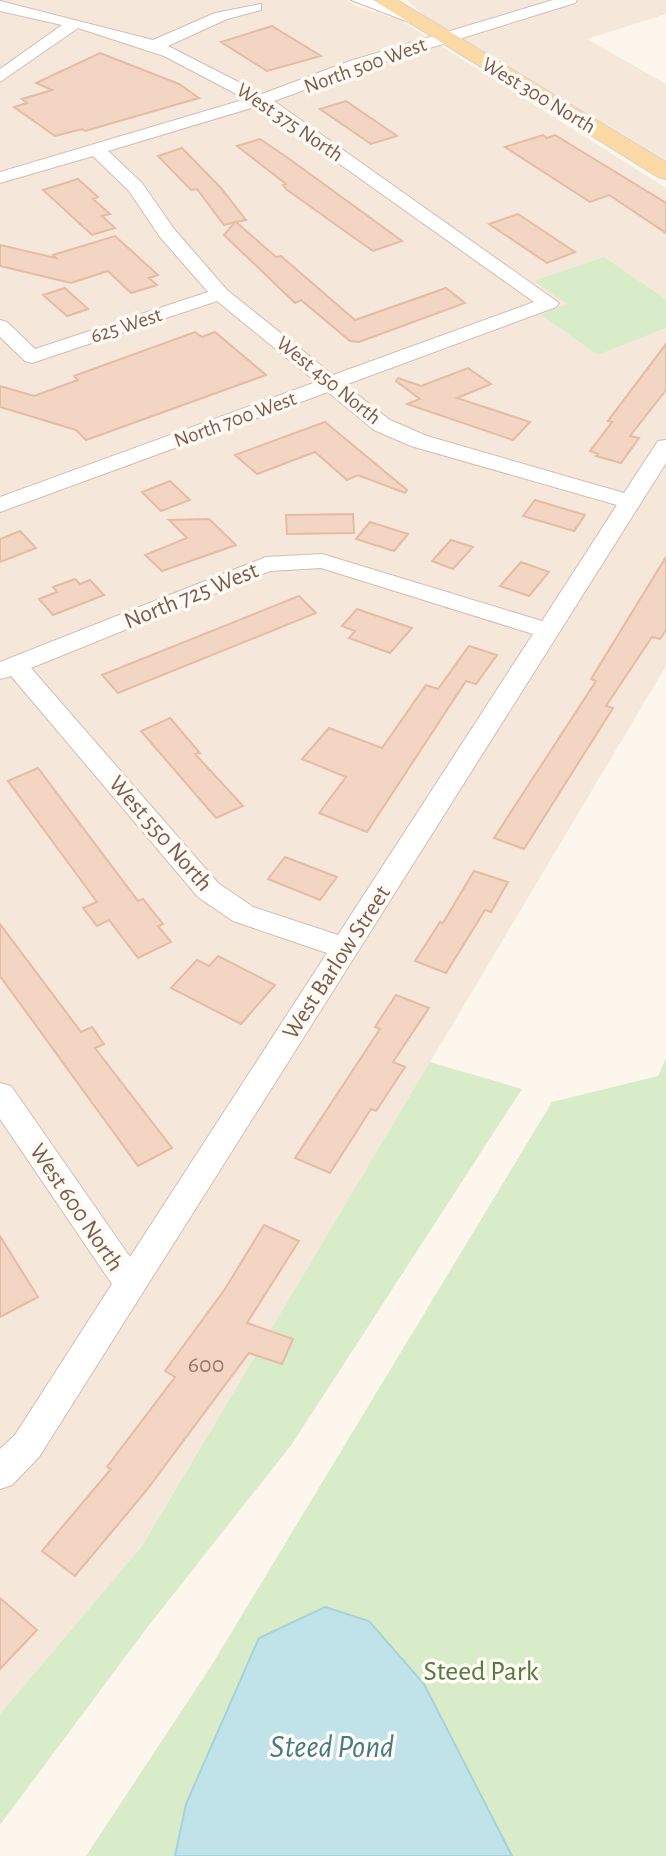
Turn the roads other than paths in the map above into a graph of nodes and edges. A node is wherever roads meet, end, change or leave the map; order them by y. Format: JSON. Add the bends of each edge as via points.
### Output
{"nodes":[{"id":1,"x":359,"y":0,"type":"edge"},
{"id":2,"x":383,"y":0,"type":"edge"},
{"id":3,"x":398,"y":0,"type":"edge"},
{"id":4,"x":569,"y":0,"type":"edge"},
{"id":5,"x":250,"y":3,"type":"edge"},
{"id":6,"x":545,"y":3,"type":"edge"},
{"id":7,"x":0,"y":6,"type":"edge"},
{"id":8,"x":412,"y":18,"type":"junction"},
{"id":9,"x":75,"y":23,"type":"junction"},
{"id":10,"x":443,"y":37,"type":"junction"},
{"id":11,"x":155,"y":46,"type":"junction"},
{"id":12,"x":0,"y":78,"type":"edge"},
{"id":13,"x":261,"y":100,"type":"junction"},
{"id":14,"x":96,"y":149,"type":"junction"},
{"id":15,"x":666,"y":172,"type":"edge"},
{"id":16,"x":0,"y":178,"type":"edge"},
{"id":17,"x":220,"y":294,"type":"junction"},
{"id":18,"x":549,"y":303,"type":"joint"},
{"id":19,"x":0,"y":326,"type":"edge"},
{"id":20,"x":333,"y":383,"type":"junction"},
{"id":21,"x":666,"y":446,"type":"edge"},
{"id":22,"x":630,"y":502,"type":"junction"},
{"id":23,"x":0,"y":505,"type":"edge"},
{"id":24,"x":548,"y":631,"type":"junction"},
{"id":25,"x":7,"y":668,"type":"edge"},
{"id":26,"x":345,"y":948,"type":"junction"},
{"id":27,"x":0,"y":1095,"type":"edge"},
{"id":28,"x":130,"y":1284,"type":"junction"},
{"id":29,"x":0,"y":1474,"type":"edge"}],
"edges":[{"from":1,"to":8,"type":"street","name":"West 300 North"},
{"from":2,"to":8,"type":"main road","name":"West 300 North"},
{"from":3,"to":8,"type":"street","name":"West 300 North"},
{"from":4,"to":6,"type":"street","name":"North 500 West"},
{"from":5,"to":11,"type":"street"},
{"from":6,"to":10,"type":"street","name":"North 500 West"},
{"from":7,"to":9,"type":"street","name":"West 375 North"},
{"from":8,"to":10,"type":"main road","name":"West 300 North"},
{"from":9,"to":11,"type":"street","name":"West 375 North"},
{"from":9,"to":12,"type":"street"},
{"from":10,"to":13,"type":"street","name":"North 500 West"},
{"from":10,"to":15,"type":"main road","name":"West 300 North"},
{"from":11,"to":13,"type":"street","name":"West 375 North"},
{"from":13,"to":14,"type":"street","name":"North 500 West"},
{"from":13,"to":18,"type":"street","name":"West 375 North"},
{"from":14,"to":16,"type":"street","name":"North 500 West"},
{"from":14,"to":17,"type":"street","name":"West 450 North","via":[[136,187],[167,233]]},
{"from":17,"to":19,"type":"street","name":"625 West","via":[[32,356]]},
{"from":17,"to":20,"type":"street","name":"West 450 North"},
{"from":18,"to":20,"type":"street","name":"North 700 West"},
{"from":20,"to":22,"type":"street","name":"West 450 North","via":[[399,434]]},
{"from":20,"to":23,"type":"street","name":"North 700 West"},
{"from":21,"to":22,"type":"street","name":"West Barlow Street"},
{"from":22,"to":24,"type":"street","name":"West Barlow Street"},
{"from":24,"to":25,"type":"street","name":"North 725 West","via":[[322,561],[266,564]]},
{"from":24,"to":26,"type":"street","name":"West Barlow Street"},
{"from":25,"to":26,"type":"street","name":"West 550 North","via":[[208,890],[243,914]]},
{"from":26,"to":28,"type":"street","name":"West Barlow Street"},
{"from":27,"to":28,"type":"street","name":"West 600 North"},
{"from":28,"to":29,"type":"street","name":"West Barlow Street","via":[[27,1446]]}]}
